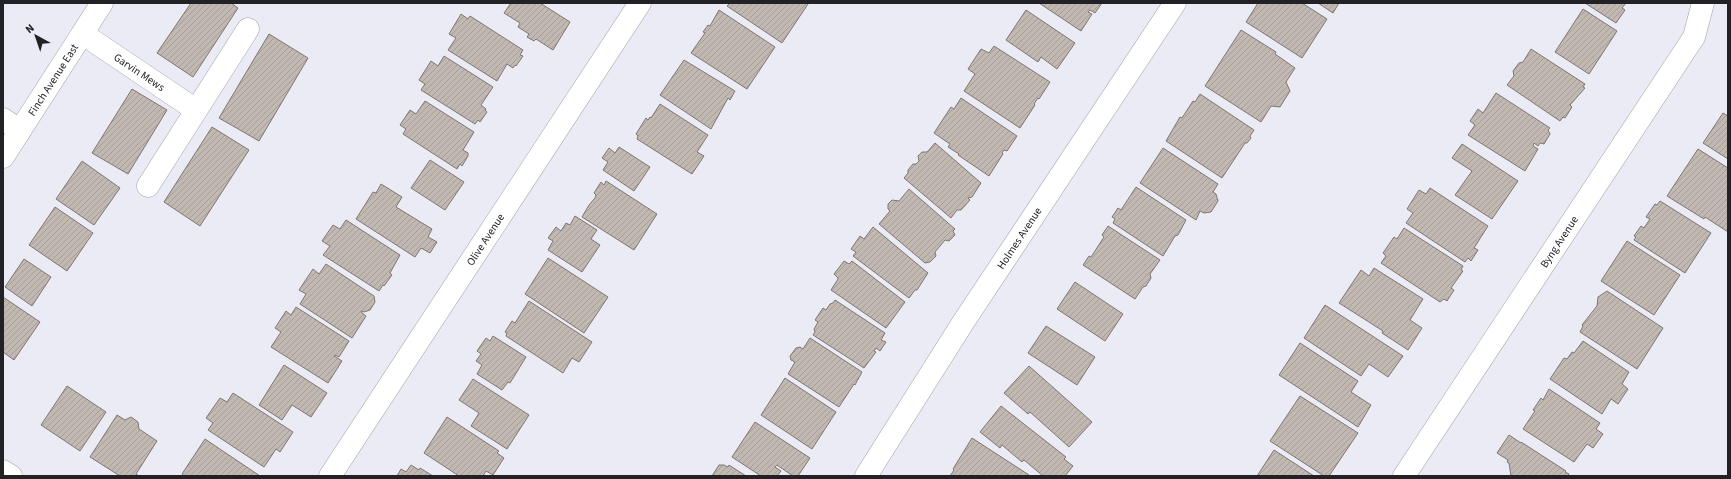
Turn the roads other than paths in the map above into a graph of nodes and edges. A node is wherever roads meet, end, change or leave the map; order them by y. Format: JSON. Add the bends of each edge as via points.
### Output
{"nodes":[{"id":1,"x":102,"y":3,"type":"edge"},
{"id":2,"x":640,"y":3,"type":"edge"},
{"id":3,"x":1175,"y":3,"type":"edge"},
{"id":4,"x":1702,"y":3,"type":"edge"},
{"id":5,"x":248,"y":29,"type":"dead end"},
{"id":6,"x":83,"y":34,"type":"junction"},
{"id":7,"x":196,"y":110,"type":"junction"},
{"id":8,"x":12,"y":125,"type":"edge"},
{"id":9,"x":3,"y":157,"type":"edge"},
{"id":10,"x":148,"y":186,"type":"dead end"},
{"id":11,"x":3,"y":471,"type":"edge"},
{"id":12,"x":11,"y":476,"type":"edge"},
{"id":13,"x":330,"y":476,"type":"edge"},
{"id":14,"x":866,"y":476,"type":"edge"},
{"id":15,"x":1404,"y":476,"type":"edge"}],
"edges":[{"from":1,"to":6,"type":"street","name":"Finch Avenue East"},
{"from":2,"to":13,"type":"street","name":"Olive Avenue"},
{"from":3,"to":14,"type":"street","name":"Holmes Avenue","via":[[964,321]]},
{"from":4,"to":15,"type":"street","name":"Byng Avenue","via":[[1694,37]]},
{"from":5,"to":7,"type":"street"},
{"from":6,"to":7,"type":"street","name":"Garvin Mews"},
{"from":6,"to":8,"type":"street","name":"Finch Avenue East"},
{"from":7,"to":10,"type":"street"},
{"from":8,"to":9,"type":"street","name":"Finch Avenue East"},
{"from":11,"to":12,"type":"street"}]}
